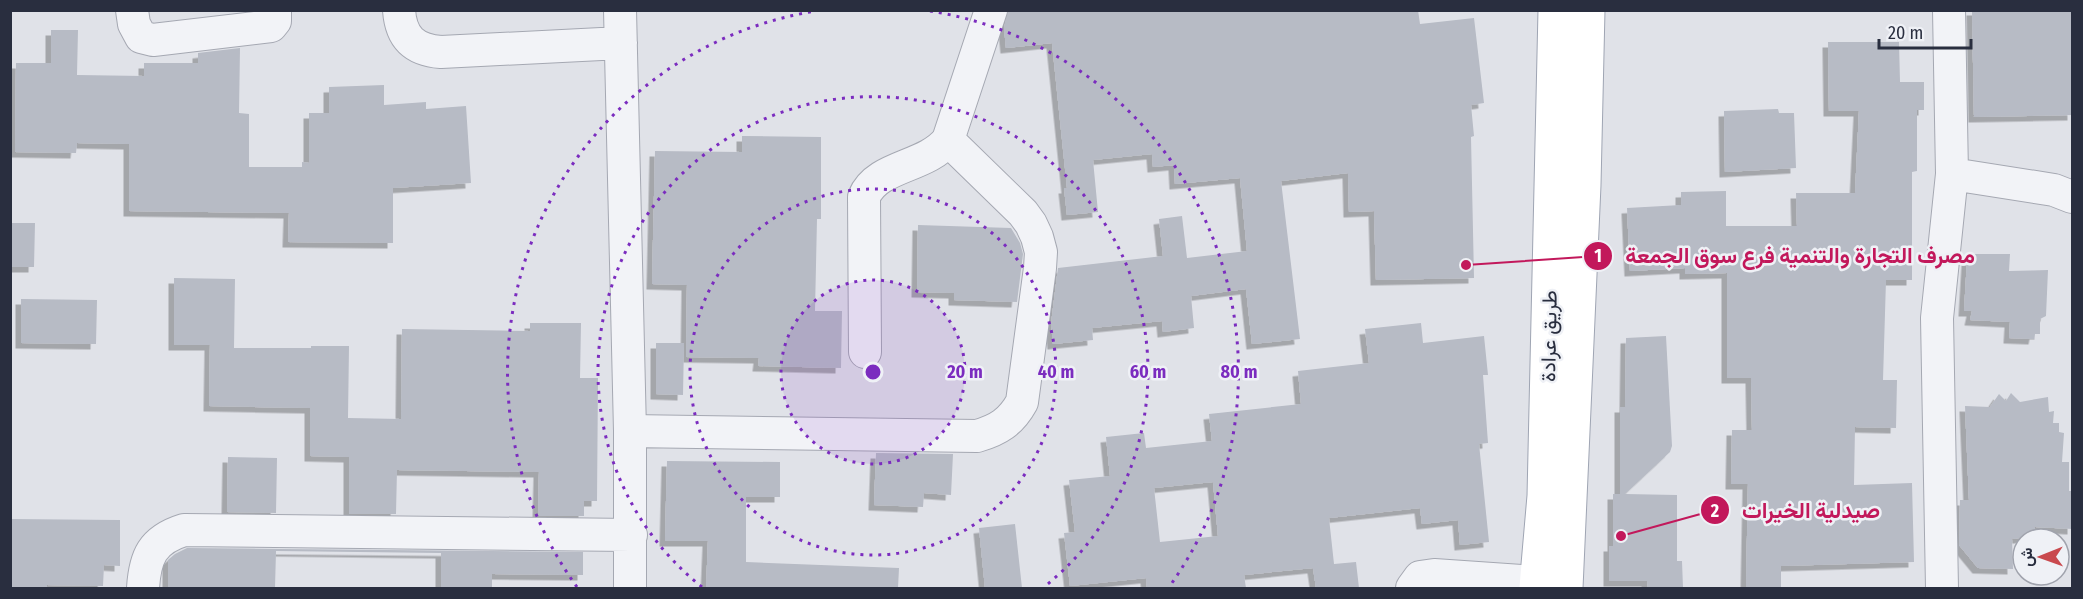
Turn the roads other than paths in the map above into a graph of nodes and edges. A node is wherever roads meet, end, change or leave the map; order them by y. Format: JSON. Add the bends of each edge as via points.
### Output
{"nodes":[{"id":1,"x":132,"y":10,"type":"edge"},
{"id":2,"x":275,"y":10,"type":"edge"},
{"id":3,"x":399,"y":10,"type":"edge"},
{"id":4,"x":620,"y":10,"type":"edge"},
{"id":5,"x":991,"y":10,"type":"edge"},
{"id":6,"x":1555,"y":10,"type":"edge"},
{"id":7,"x":1588,"y":10,"type":"edge"},
{"id":8,"x":1949,"y":10,"type":"edge"},
{"id":9,"x":621,"y":43,"type":"junction"},
{"id":10,"x":948,"y":140,"type":"junction"},
{"id":11,"x":1952,"y":174,"type":"junction"},
{"id":12,"x":2073,"y":197,"type":"edge"},
{"id":13,"x":865,"y":352,"type":"dead end"},
{"id":14,"x":630,"y":431,"type":"junction"},
{"id":15,"x":631,"y":535,"type":"junction"},
{"id":16,"x":1546,"y":586,"type":"edge"},
{"id":17,"x":143,"y":588,"type":"edge"},
{"id":18,"x":630,"y":588,"type":"edge"},
{"id":19,"x":1413,"y":588,"type":"edge"},
{"id":20,"x":1942,"y":588,"type":"edge"}],
"edges":[{"from":1,"to":2,"type":"street","via":[[141,37],[153,40],[271,26]]},
{"from":3,"to":9,"type":"street","via":[[401,28],[424,51]]},
{"from":4,"to":9,"type":"street"},
{"from":5,"to":10,"type":"street"},
{"from":6,"to":16,"type":"main road","name":"طريق عرادة"},
{"from":7,"to":16,"type":"main road","name":"طريق عرادة","via":[[1572,500]]},
{"from":8,"to":11,"type":"street"},
{"from":9,"to":14,"type":"street"},
{"from":10,"to":13,"type":"street","via":[[934,155],[880,177],[867,189]]},
{"from":10,"to":14,"type":"street","via":[[1023,213],[1041,252],[1022,402],[1005,425],[977,436]]},
{"from":11,"to":12,"type":"street","via":[[2054,190]]},
{"from":11,"to":20,"type":"street","via":[[1937,318]]},
{"from":14,"to":15,"type":"street"},
{"from":15,"to":17,"type":"street","via":[[184,530],[170,534],[149,555]]},
{"from":15,"to":18,"type":"street"},
{"from":16,"to":19,"type":"street","via":[[1434,575],[1420,577]]}]}
